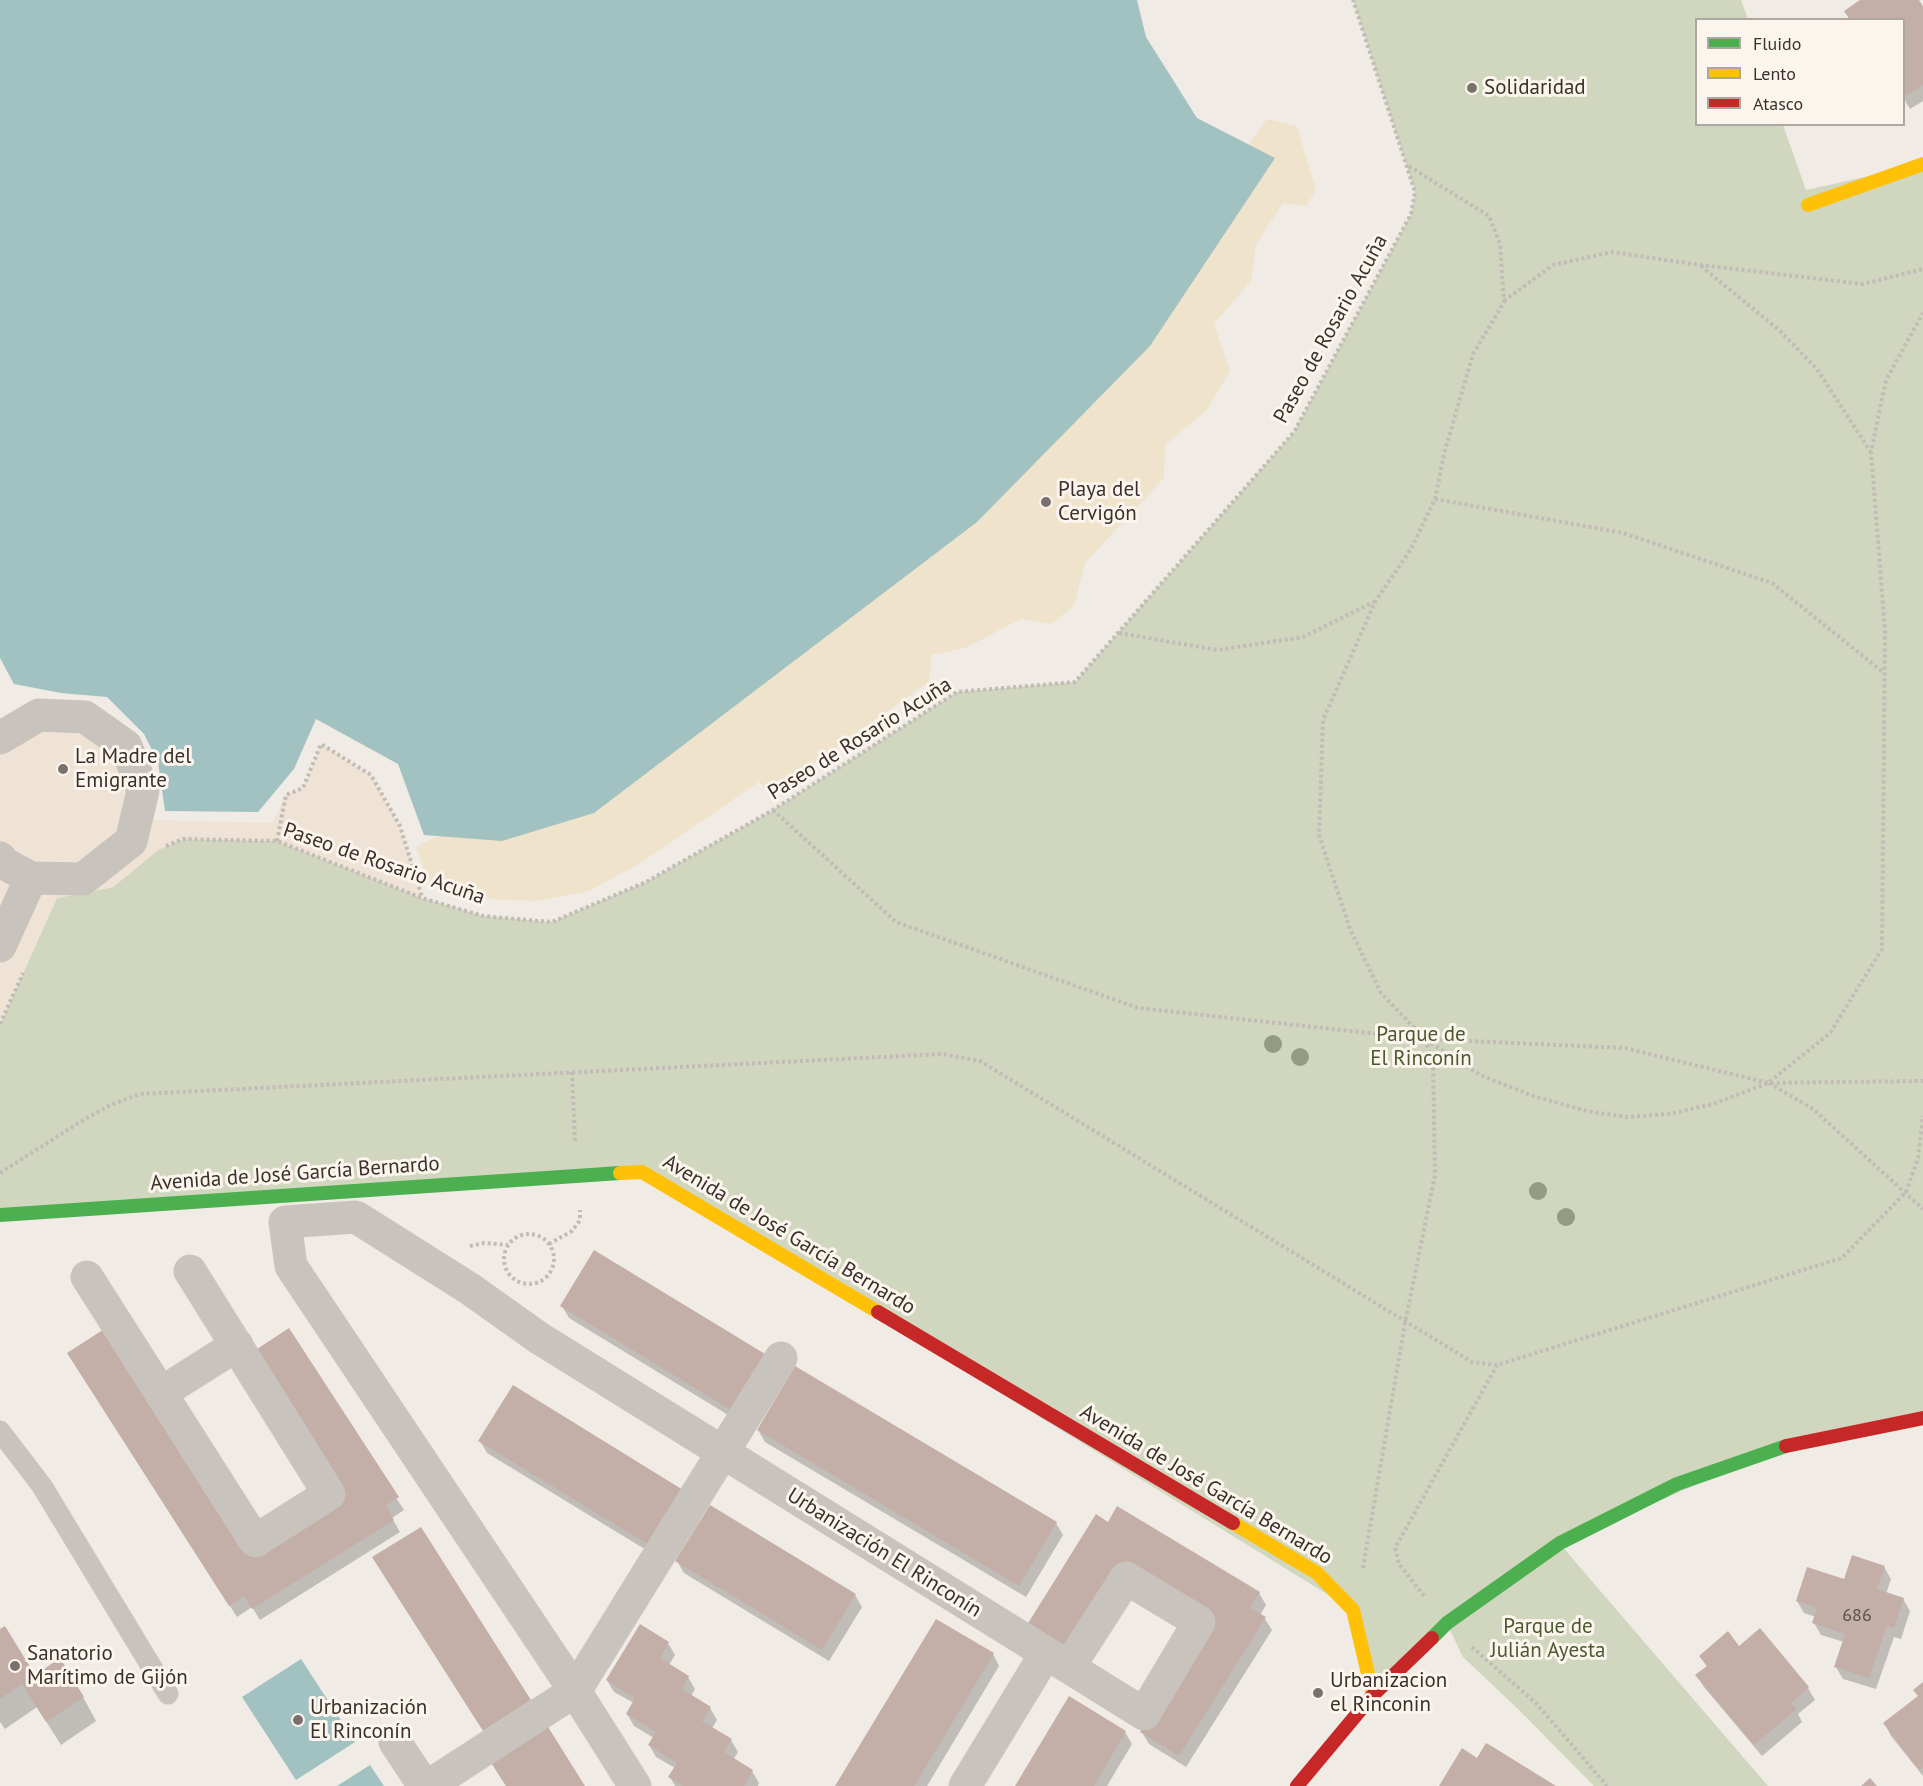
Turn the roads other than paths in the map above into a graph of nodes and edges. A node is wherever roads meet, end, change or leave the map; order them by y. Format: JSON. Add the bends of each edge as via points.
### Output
{"nodes":[{"id":1,"x":1923,"y":164,"type":"edge"},
{"id":2,"x":1808,"y":205,"type":"dead end"},
{"id":3,"x":0,"y":738,"type":"edge"},
{"id":4,"x":0,"y":858,"type":"edge"},
{"id":5,"x":31,"y":878,"type":"junction"},
{"id":6,"x":0,"y":946,"type":"edge"},
{"id":7,"x":0,"y":1215,"type":"edge"},
{"id":8,"x":190,"y":1272,"type":"dead end"},
{"id":9,"x":87,"y":1277,"type":"dead end"},
{"id":10,"x":237,"y":1346,"type":"junction"},
{"id":11,"x":781,"y":1358,"type":"dead end"},
{"id":12,"x":161,"y":1393,"type":"junction"},
{"id":13,"x":1923,"y":1418,"type":"edge"},
{"id":14,"x":0,"y":1431,"type":"edge"},
{"id":15,"x":723,"y":1452,"type":"junction"},
{"id":16,"x":575,"y":1690,"type":"junction"},
{"id":17,"x":168,"y":1694,"type":"dead end"},
{"id":18,"x":1373,"y":1695,"type":"junction"},
{"id":19,"x":395,"y":1742,"type":"dead end"},
{"id":20,"x":426,"y":1786,"type":"edge"},
{"id":21,"x":635,"y":1786,"type":"edge"},
{"id":22,"x":965,"y":1786,"type":"edge"},
{"id":23,"x":1297,"y":1786,"type":"edge"}],
"edges":[{"from":1,"to":2,"type":"street"},
{"from":3,"to":5,"type":"street","via":[[39,715],[85,717],[126,746],[144,791],[131,841],[107,860],[82,879]]},
{"from":4,"to":5,"type":"street"},
{"from":5,"to":6,"type":"street"},
{"from":7,"to":18,"type":"street","name":"Avenida de José García Bernardo","via":[[642,1172],[1317,1573],[1353,1610]]},
{"from":8,"to":10,"type":"street"},
{"from":9,"to":12,"type":"street"},
{"from":10,"to":12,"type":"street"},
{"from":10,"to":12,"type":"street","via":[[329,1494],[255,1540]]},
{"from":11,"to":15,"type":"street"},
{"from":13,"to":18,"type":"street","via":[[1785,1446],[1677,1484],[1560,1544],[1447,1623]]},
{"from":14,"to":17,"type":"lane","via":[[42,1486]]},
{"from":15,"to":16,"type":"street"},
{"from":15,"to":16,"type":"street","name":"Urbanización El Rinconín","via":[[539,1338],[356,1217],[285,1222],[291,1266]]},
{"from":15,"to":22,"type":"street","name":"Urbanización El Rinconín","via":[[1057,1660]]},
{"from":16,"to":20,"type":"street"},
{"from":16,"to":21,"type":"street","name":"Urbanización El Rinconín"},
{"from":18,"to":23,"type":"street"},
{"from":19,"to":20,"type":"street"}]}
